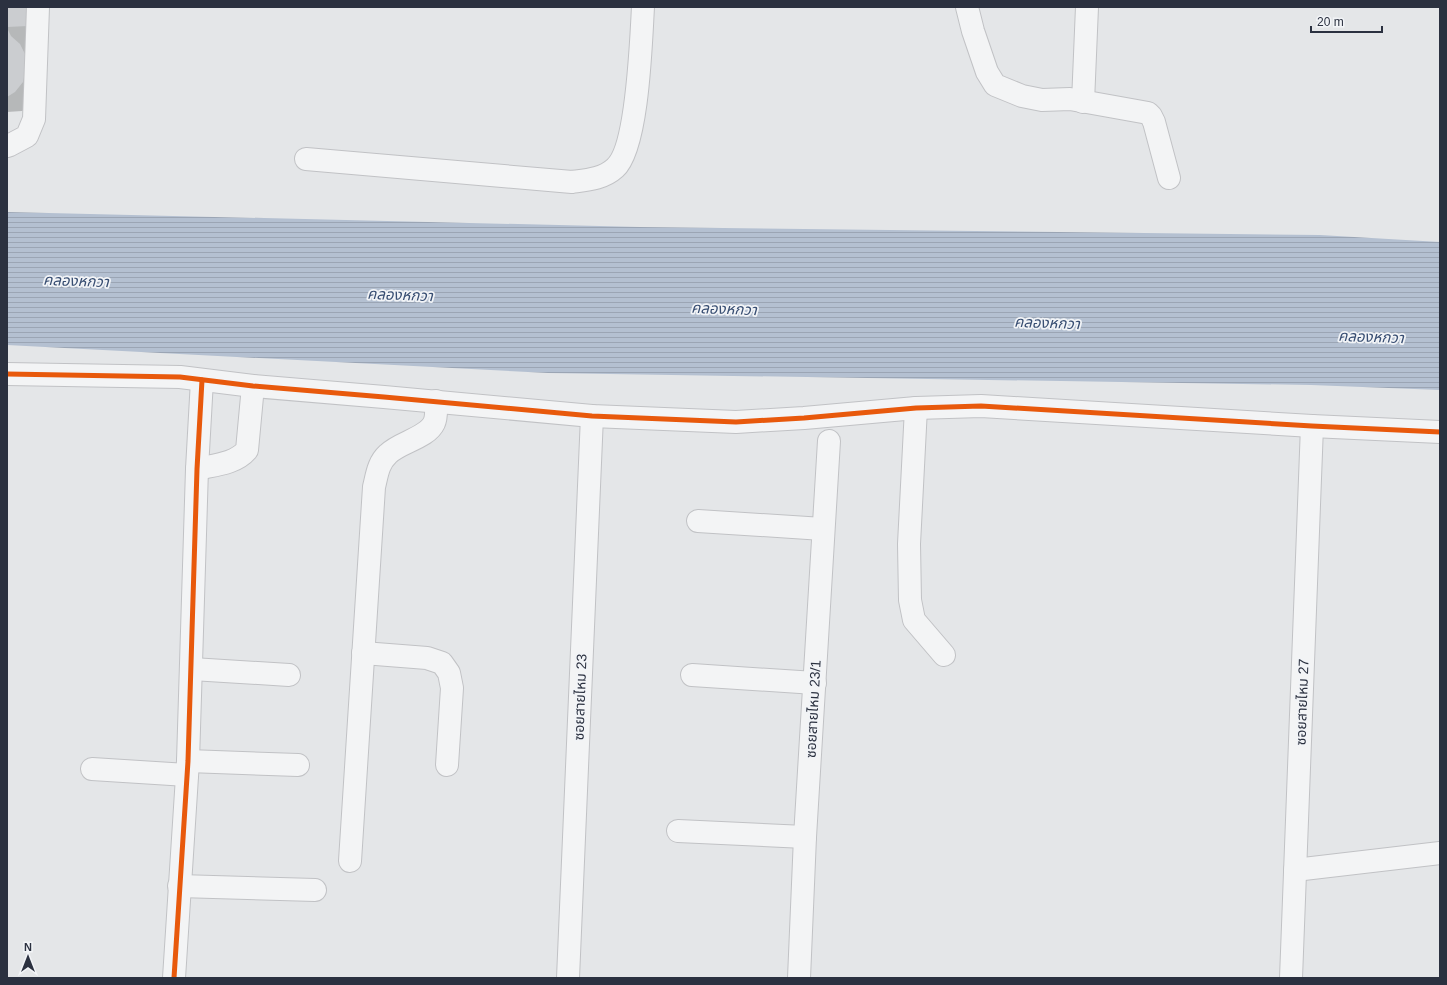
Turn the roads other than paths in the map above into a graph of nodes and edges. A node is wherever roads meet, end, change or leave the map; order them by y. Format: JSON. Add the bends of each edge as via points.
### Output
{"nodes":[{"id":1,"x":38,"y":7,"type":"edge"},
{"id":2,"x":643,"y":7,"type":"edge"},
{"id":3,"x":967,"y":7,"type":"edge"},
{"id":4,"x":1087,"y":7,"type":"edge"},
{"id":5,"x":1084,"y":102,"type":"junction"},
{"id":6,"x":7,"y":146,"type":"edge"},
{"id":7,"x":306,"y":159,"type":"dead end"},
{"id":8,"x":1169,"y":178,"type":"dead end"},
{"id":9,"x":7,"y":374,"type":"edge"},
{"id":10,"x":202,"y":380,"type":"junction"},
{"id":11,"x":253,"y":386,"type":"junction"},
{"id":12,"x":436,"y":401,"type":"junction"},
{"id":13,"x":916,"y":408,"type":"junction"},
{"id":14,"x":592,"y":416,"type":"junction"},
{"id":15,"x":1312,"y":426,"type":"junction"},
{"id":16,"x":1440,"y":432,"type":"edge"},
{"id":17,"x":829,"y":440,"type":"dead end"},
{"id":18,"x":197,"y":469,"type":"junction"},
{"id":19,"x":698,"y":521,"type":"dead end"},
{"id":20,"x":823,"y":529,"type":"junction"},
{"id":21,"x":363,"y":653,"type":"junction"},
{"id":22,"x":944,"y":655,"type":"dead end"},
{"id":23,"x":192,"y":669,"type":"junction"},
{"id":24,"x":289,"y":674,"type":"dead end"},
{"id":25,"x":692,"y":675,"type":"dead end"},
{"id":26,"x":815,"y":683,"type":"junction"},
{"id":27,"x":298,"y":765,"type":"dead end"},
{"id":28,"x":447,"y":765,"type":"dead end"},
{"id":29,"x":187,"y":768,"type":"junction"},
{"id":30,"x":92,"y":769,"type":"dead end"},
{"id":31,"x":678,"y":831,"type":"dead end"},
{"id":32,"x":806,"y":837,"type":"junction"},
{"id":33,"x":1440,"y":853,"type":"edge"},
{"id":34,"x":350,"y":862,"type":"dead end"},
{"id":35,"x":1295,"y":870,"type":"junction"},
{"id":36,"x":179,"y":886,"type":"junction"},
{"id":37,"x":315,"y":890,"type":"dead end"},
{"id":38,"x":174,"y":978,"type":"edge"},
{"id":39,"x":568,"y":978,"type":"edge"},
{"id":40,"x":799,"y":978,"type":"edge"},
{"id":41,"x":1291,"y":978,"type":"edge"}],
"edges":[{"from":1,"to":6,"type":"street","via":[[34,119],[27,136]]},
{"from":2,"to":7,"type":"street","via":[[633,124],[624,155],[615,168],[597,179],[572,182]]},
{"from":3,"to":5,"type":"street","via":[[987,72],[995,85],[1022,96],[1042,100],[1070,99]]},
{"from":4,"to":5,"type":"street"},
{"from":5,"to":8,"type":"street","via":[[1148,113],[1154,122]]},
{"from":9,"to":10,"type":"street","via":[[149,376]]},
{"from":10,"to":11,"type":"street"},
{"from":10,"to":18,"type":"street"},
{"from":11,"to":12,"type":"street"},
{"from":11,"to":18,"type":"street","via":[[247,450],[242,457],[231,462]]},
{"from":12,"to":14,"type":"street"},
{"from":12,"to":21,"type":"street","via":[[435,418],[431,427],[389,453],[379,465],[374,487]]},
{"from":13,"to":14,"type":"street","via":[[736,422]]},
{"from":13,"to":15,"type":"street","via":[[981,406]]},
{"from":13,"to":22,"type":"street","via":[[909,544],[910,600],[914,620]]},
{"from":14,"to":39,"type":"street","name":"ซอยสายไหม 23"},
{"from":15,"to":16,"type":"street"},
{"from":15,"to":35,"type":"street","name":"ซอยสายไหม 27"},
{"from":17,"to":20,"type":"street","name":"ซอยสายไหม 23/1"},
{"from":18,"to":23,"type":"street"},
{"from":19,"to":20,"type":"street"},
{"from":20,"to":26,"type":"street","name":"ซอยสายไหม 23/1"},
{"from":21,"to":28,"type":"street","via":[[427,658],[442,663],[449,673],[452,688]]},
{"from":21,"to":34,"type":"street"},
{"from":23,"to":24,"type":"street"},
{"from":23,"to":29,"type":"street"},
{"from":25,"to":26,"type":"street"},
{"from":26,"to":32,"type":"street","name":"ซอยสายไหม 23/1"},
{"from":27,"to":29,"type":"street"},
{"from":29,"to":30,"type":"street"},
{"from":29,"to":36,"type":"street"},
{"from":31,"to":32,"type":"street"},
{"from":32,"to":40,"type":"street","name":"ซอยสายไหม 23/1"},
{"from":33,"to":35,"type":"street"},
{"from":35,"to":41,"type":"street","name":"ซอยสายไหม 27"},
{"from":36,"to":37,"type":"street"},
{"from":36,"to":38,"type":"street"}]}
